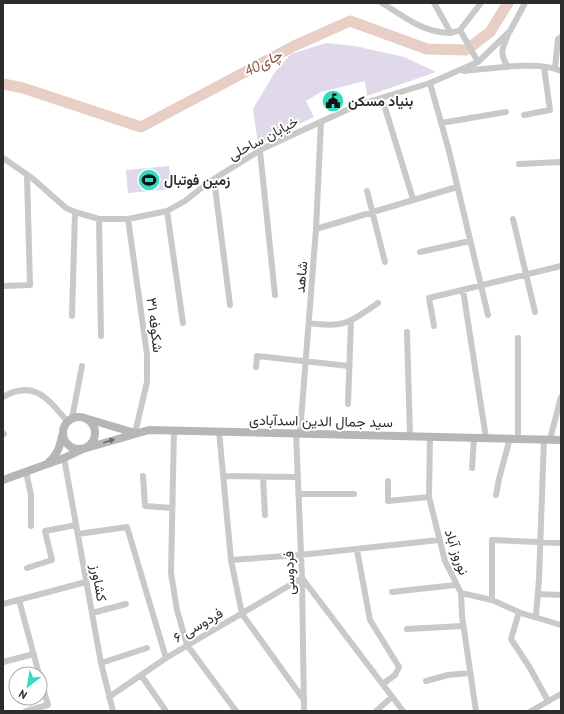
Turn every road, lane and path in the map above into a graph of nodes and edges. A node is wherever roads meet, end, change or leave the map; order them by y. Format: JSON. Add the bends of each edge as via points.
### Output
{"nodes":[{"id":1,"x":382,"y":3,"type":"edge"},
{"id":2,"x":434,"y":3,"type":"edge"},
{"id":3,"x":481,"y":3,"type":"edge"},
{"id":4,"x":525,"y":3,"type":"edge"},
{"id":5,"x":460,"y":30,"type":"junction"},
{"id":6,"x":510,"y":31,"type":"junction"},
{"id":7,"x":451,"y":33,"type":"junction"},
{"id":8,"x":561,"y":37,"type":"edge"},
{"id":9,"x":478,"y":62,"type":"junction"},
{"id":10,"x":508,"y":67,"type":"junction"},
{"id":11,"x":544,"y":67,"type":"junction"},
{"id":12,"x":555,"y":68,"type":"junction"},
{"id":13,"x":561,"y":71,"type":"edge"},
{"id":14,"x":458,"y":72,"type":"junction"},
{"id":15,"x":430,"y":83,"type":"junction"},
{"id":16,"x":382,"y":98,"type":"junction"},
{"id":17,"x":506,"y":112,"type":"dead end"},
{"id":18,"x":524,"y":115,"type":"dead end"},
{"id":19,"x":321,"y":122,"type":"junction"},
{"id":20,"x":441,"y":123,"type":"junction"},
{"id":21,"x":260,"y":151,"type":"junction"},
{"id":22,"x":3,"y":158,"type":"edge"},
{"id":23,"x":561,"y":162,"type":"edge"},
{"id":24,"x":519,"y":164,"type":"dead end"},
{"id":25,"x":26,"y":175,"type":"junction"},
{"id":26,"x":214,"y":179,"type":"junction"},
{"id":27,"x":457,"y":187,"type":"junction"},
{"id":28,"x":367,"y":192,"type":"dead end"},
{"id":29,"x":414,"y":199,"type":"junction"},
{"id":30,"x":167,"y":211,"type":"junction"},
{"id":31,"x":372,"y":211,"type":"junction"},
{"id":32,"x":75,"y":212,"type":"junction"},
{"id":33,"x":513,"y":218,"type":"dead end"},
{"id":34,"x":99,"y":219,"type":"junction"},
{"id":35,"x":128,"y":219,"type":"junction"},
{"id":36,"x":316,"y":229,"type":"junction"},
{"id":37,"x":470,"y":241,"type":"junction"},
{"id":38,"x":420,"y":252,"type":"dead end"},
{"id":39,"x":385,"y":262,"type":"dead end"},
{"id":40,"x":561,"y":266,"type":"edge"},
{"id":41,"x":527,"y":274,"type":"junction"},
{"id":42,"x":481,"y":285,"type":"junction"},
{"id":43,"x":3,"y":286,"type":"edge"},
{"id":44,"x":463,"y":290,"type":"junction"},
{"id":45,"x":275,"y":295,"type":"dead end"},
{"id":46,"x":378,"y":303,"type":"dead end"},
{"id":47,"x":230,"y":304,"type":"dead end"},
{"id":48,"x":535,"y":312,"type":"dead end"},
{"id":49,"x":488,"y":315,"type":"dead end"},
{"id":50,"x":72,"y":316,"type":"dead end"},
{"id":51,"x":351,"y":322,"type":"junction"},
{"id":52,"x":183,"y":323,"type":"dead end"},
{"id":53,"x":309,"y":324,"type":"junction"},
{"id":54,"x":434,"y":326,"type":"dead end"},
{"id":55,"x":407,"y":332,"type":"dead end"},
{"id":56,"x":101,"y":336,"type":"dead end"},
{"id":57,"x":518,"y":338,"type":"dead end"},
{"id":58,"x":306,"y":362,"type":"junction"},
{"id":59,"x":82,"y":366,"type":"dead end"},
{"id":60,"x":349,"y":366,"type":"junction"},
{"id":61,"x":256,"y":367,"type":"dead end"},
{"id":62,"x":3,"y":397,"type":"edge"},
{"id":63,"x":561,"y":397,"type":"edge"},
{"id":64,"x":348,"y":404,"type":"dead end"},
{"id":65,"x":87,"y":419,"type":"junction"},
{"id":66,"x":69,"y":420,"type":"junction"},
{"id":67,"x":174,"y":430,"type":"junction"},
{"id":68,"x":220,"y":432,"type":"junction"},
{"id":69,"x":135,"y":433,"type":"junction"},
{"id":70,"x":298,"y":433,"type":"junction"},
{"id":71,"x":62,"y":436,"type":"junction"},
{"id":72,"x":410,"y":436,"type":"junction"},
{"id":73,"x":430,"y":436,"type":"junction"},
{"id":74,"x":474,"y":438,"type":"junction"},
{"id":75,"x":486,"y":438,"type":"junction"},
{"id":76,"x":514,"y":438,"type":"junction"},
{"id":77,"x":547,"y":439,"type":"junction"},
{"id":78,"x":561,"y":440,"type":"edge"},
{"id":79,"x":83,"y":449,"type":"junction"},
{"id":80,"x":64,"y":458,"type":"junction"},
{"id":81,"x":46,"y":464,"type":"junction"},
{"id":82,"x":472,"y":468,"type":"dead end"},
{"id":83,"x":26,"y":472,"type":"junction"},
{"id":84,"x":143,"y":476,"type":"dead end"},
{"id":85,"x":223,"y":476,"type":"junction"},
{"id":86,"x":263,"y":477,"type":"junction"},
{"id":87,"x":298,"y":478,"type":"junction"},
{"id":88,"x":3,"y":480,"type":"edge"},
{"id":89,"x":388,"y":481,"type":"dead end"},
{"id":90,"x":298,"y":494,"type":"junction"},
{"id":91,"x":354,"y":494,"type":"dead end"},
{"id":92,"x":496,"y":495,"type":"dead end"},
{"id":93,"x":429,"y":497,"type":"junction"},
{"id":94,"x":172,"y":508,"type":"junction"},
{"id":95,"x":265,"y":515,"type":"dead end"},
{"id":96,"x":76,"y":525,"type":"junction"},
{"id":97,"x":31,"y":526,"type":"dead end"},
{"id":98,"x":78,"y":534,"type":"junction"},
{"id":99,"x":439,"y":540,"type":"junction"},
{"id":100,"x":540,"y":542,"type":"junction"},
{"id":101,"x":561,"y":543,"type":"edge"},
{"id":102,"x":357,"y":550,"type":"junction"},
{"id":103,"x":300,"y":555,"type":"junction"},
{"id":104,"x":230,"y":560,"type":"junction"},
{"id":105,"x":27,"y":568,"type":"dead end"},
{"id":106,"x":302,"y":578,"type":"junction"},
{"id":107,"x":86,"y":582,"type":"junction"},
{"id":108,"x":455,"y":585,"type":"junction"},
{"id":109,"x":392,"y":592,"type":"dead end"},
{"id":110,"x":461,"y":593,"type":"junction"},
{"id":111,"x":538,"y":594,"type":"junction"},
{"id":112,"x":561,"y":595,"type":"edge"},
{"id":113,"x":19,"y":600,"type":"junction"},
{"id":114,"x":492,"y":600,"type":"junction"},
{"id":115,"x":3,"y":604,"type":"edge"},
{"id":116,"x":126,"y":604,"type":"dead end"},
{"id":117,"x":519,"y":612,"type":"junction"},
{"id":118,"x":92,"y":613,"type":"junction"},
{"id":119,"x":242,"y":614,"type":"junction"},
{"id":120,"x":536,"y":616,"type":"junction"},
{"id":121,"x":561,"y":625,"type":"edge"},
{"id":122,"x":463,"y":626,"type":"junction"},
{"id":123,"x":407,"y":629,"type":"dead end"},
{"id":124,"x":188,"y":645,"type":"junction"},
{"id":125,"x":147,"y":648,"type":"dead end"},
{"id":126,"x":34,"y":654,"type":"junction"},
{"id":127,"x":166,"y":658,"type":"junction"},
{"id":128,"x":3,"y":662,"type":"edge"},
{"id":129,"x":101,"y":663,"type":"junction"},
{"id":130,"x":37,"y":666,"type":"edge"},
{"id":131,"x":470,"y":673,"type":"junction"},
{"id":132,"x":141,"y":675,"type":"junction"},
{"id":133,"x":426,"y":681,"type":"dead end"},
{"id":134,"x":383,"y":684,"type":"junction"},
{"id":135,"x":561,"y":694,"type":"edge"},
{"id":136,"x":109,"y":697,"type":"junction"},
{"id":137,"x":392,"y":697,"type":"junction"},
{"id":138,"x":304,"y":700,"type":"junction"},
{"id":139,"x":548,"y":701,"type":"junction"},
{"id":140,"x":42,"y":706,"type":"edge"},
{"id":141,"x":26,"y":711,"type":"edge"},
{"id":142,"x":113,"y":711,"type":"edge"},
{"id":143,"x":166,"y":711,"type":"edge"},
{"id":144,"x":236,"y":711,"type":"edge"},
{"id":145,"x":304,"y":711,"type":"edge"},
{"id":146,"x":376,"y":711,"type":"edge"},
{"id":147,"x":403,"y":711,"type":"edge"},
{"id":148,"x":476,"y":711,"type":"edge"},
{"id":149,"x":531,"y":711,"type":"edge"}],
"edges":[{"from":1,"to":7,"type":"street","via":[[422,28],[436,33]]},
{"from":2,"to":7,"type":"street"},
{"from":3,"to":5,"type":"street"},
{"from":4,"to":6,"type":"street","name":"خیابان ساحلی"},
{"from":5,"to":7,"type":"street"},
{"from":5,"to":9,"type":"street"},
{"from":6,"to":9,"type":"street","name":"خیابان ساحلی"},
{"from":6,"to":10,"type":"street","via":[[502,57]]},
{"from":8,"to":12,"type":"street","via":[[558,39]]},
{"from":9,"to":14,"type":"street","name":"خیابان ساحلی"},
{"from":10,"to":11,"type":"street"},
{"from":10,"to":14,"type":"street"},
{"from":11,"to":12,"type":"street"},
{"from":11,"to":18,"type":"street","via":[[550,110]]},
{"from":12,"to":13,"type":"street"},
{"from":14,"to":15,"type":"street","name":"خیابان ساحلی"},
{"from":15,"to":16,"type":"street","name":"خیابان ساحلی"},
{"from":15,"to":20,"type":"street"},
{"from":16,"to":19,"type":"street","name":"خیابان ساحلی","via":[[355,106]]},
{"from":16,"to":29,"type":"street"},
{"from":17,"to":20,"type":"street"},
{"from":19,"to":21,"type":"street","name":"خیابان ساحلی"},
{"from":19,"to":36,"type":"street","name":"شاهد"},
{"from":20,"to":27,"type":"street"},
{"from":21,"to":26,"type":"street","name":"خیابان ساحلی"},
{"from":21,"to":45,"type":"street"},
{"from":22,"to":25,"type":"street","name":"خیابان ساحلی"},
{"from":23,"to":24,"type":"street"},
{"from":25,"to":32,"type":"street","name":"خیابان ساحلی","via":[[66,208]]},
{"from":25,"to":43,"type":"street","via":[[30,285]]},
{"from":26,"to":30,"type":"street","name":"خیابان ساحلی"},
{"from":26,"to":47,"type":"street"},
{"from":27,"to":29,"type":"street"},
{"from":27,"to":37,"type":"street"},
{"from":28,"to":31,"type":"street"},
{"from":29,"to":31,"type":"street"},
{"from":30,"to":35,"type":"street","name":"خیابان ساحلی"},
{"from":30,"to":52,"type":"street"},
{"from":31,"to":36,"type":"street"},
{"from":31,"to":39,"type":"street"},
{"from":32,"to":34,"type":"street","name":"خیابان ساحلی"},
{"from":32,"to":50,"type":"street"},
{"from":33,"to":41,"type":"street"},
{"from":34,"to":35,"type":"street","name":"خیابان ساحلی"},
{"from":34,"to":56,"type":"street"},
{"from":35,"to":69,"type":"street","name":"شکوفه ۳۱","via":[[147,354],[148,382]]},
{"from":36,"to":53,"type":"street","name":"شاهد"},
{"from":37,"to":38,"type":"street"},
{"from":37,"to":42,"type":"street"},
{"from":40,"to":41,"type":"street"},
{"from":41,"to":42,"type":"street"},
{"from":41,"to":48,"type":"street"},
{"from":42,"to":44,"type":"street"},
{"from":42,"to":49,"type":"street"},
{"from":44,"to":54,"type":"street","via":[[429,298]]},
{"from":44,"to":75,"type":"street"},
{"from":46,"to":51,"type":"street"},
{"from":51,"to":53,"type":"street","via":[[330,326]]},
{"from":51,"to":60,"type":"street"},
{"from":53,"to":58,"type":"street","name":"شاهد"},
{"from":55,"to":72,"type":"street"},
{"from":57,"to":76,"type":"street"},
{"from":58,"to":60,"type":"street"},
{"from":58,"to":61,"type":"street","via":[[257,356]]},
{"from":58,"to":70,"type":"street","name":"شاهد"},
{"from":59,"to":66,"type":"street"},
{"from":60,"to":64,"type":"street"},
{"from":62,"to":66,"type":"street","via":[[20,389],[30,389],[43,395]]},
{"from":63,"to":77,"type":"street"},
{"from":65,"to":66,"type":"main road","via":[[77,417]]},
{"from":65,"to":69,"type":"main road"},
{"from":65,"to":79,"type":"main road","via":[[94,427],[95,433],[92,443]]},
{"from":66,"to":71,"type":"main road","via":[[64,425]]},
{"from":67,"to":68,"type":"main road","name":"سید جمال الدین اسدآبادی"},
{"from":67,"to":69,"type":"main road","name":"سید جمال الدین اسدآبادی"},
{"from":67,"to":94,"type":"street"},
{"from":68,"to":70,"type":"main road","name":"سید جمال الدین اسدآبادی"},
{"from":68,"to":85,"type":"street"},
{"from":79,"to":69,"type":"main road","name":"سید جمال الدین اسدآبادی","one_way":true},
{"from":70,"to":72,"type":"main road","name":"سید جمال الدین اسدآبادی"},
{"from":70,"to":87,"type":"street","name":"فردوسی"},
{"from":71,"to":79,"type":"main road","via":[[72,448]]},
{"from":71,"to":81,"type":"main road","via":[[54,458]]},
{"from":72,"to":73,"type":"main road","name":"سید جمال الدین اسدآبادی"},
{"from":73,"to":74,"type":"main road","name":"سید جمال الدین اسدآبادی"},
{"from":73,"to":93,"type":"street","name":"نوروز آباد"},
{"from":74,"to":75,"type":"main road","name":"سید جمال الدین اسدآبادی"},
{"from":74,"to":82,"type":"street"},
{"from":75,"to":76,"type":"main road","name":"سید جمال الدین اسدآبادی"},
{"from":76,"to":77,"type":"main road","name":"سید جمال الدین اسدآبادی"},
{"from":76,"to":92,"type":"street"},
{"from":77,"to":78,"type":"main road","name":"سید جمال الدین اسدآبادی"},
{"from":77,"to":100,"type":"street"},
{"from":79,"to":80,"type":"main road","name":"سید جمال الدین اسدآبادی"},
{"from":80,"to":81,"type":"main road","name":"سید جمال الدین اسدآبادی"},
{"from":80,"to":96,"type":"street","name":"کشاورز"},
{"from":81,"to":83,"type":"main road"},
{"from":83,"to":88,"type":"main road"},
{"from":83,"to":97,"type":"street"},
{"from":84,"to":94,"type":"street","via":[[145,506]]},
{"from":85,"to":86,"type":"street"},
{"from":85,"to":104,"type":"street"},
{"from":86,"to":87,"type":"street"},
{"from":86,"to":95,"type":"street"},
{"from":87,"to":90,"type":"street","name":"فردوسی"},
{"from":89,"to":93,"type":"street","via":[[388,501]]},
{"from":90,"to":91,"type":"street"},
{"from":90,"to":103,"type":"street","name":"فردوسی"},
{"from":93,"to":99,"type":"street","name":"نوروز آباد"},
{"from":94,"to":124,"type":"street","via":[[171,573],[177,610]]},
{"from":96,"to":98,"type":"street","name":"کشاورز"},
{"from":96,"to":105,"type":"street","via":[[45,531],[52,560]]},
{"from":98,"to":107,"type":"street","name":"کشاورز"},
{"from":98,"to":127,"type":"street","via":[[127,526]]},
{"from":99,"to":102,"type":"street"},
{"from":99,"to":108,"type":"street","name":"نوروز آباد"},
{"from":100,"to":101,"type":"street"},
{"from":100,"to":111,"type":"street"},
{"from":100,"to":114,"type":"street","via":[[492,540]]},
{"from":102,"to":103,"type":"street"},
{"from":102,"to":134,"type":"street","via":[[370,620],[399,667],[395,675]]},
{"from":103,"to":104,"type":"street"},
{"from":103,"to":106,"type":"street","name":"فردوسی"},
{"from":104,"to":119,"type":"street"},
{"from":106,"to":119,"type":"street","name":"فردوسی ۶"},
{"from":106,"to":134,"type":"street"},
{"from":106,"to":138,"type":"street","name":"فردوسی"},
{"from":107,"to":113,"type":"street"},
{"from":107,"to":118,"type":"street","name":"کشاورز"},
{"from":108,"to":109,"type":"street"},
{"from":108,"to":110,"type":"street","name":"نوروز آباد"},
{"from":110,"to":114,"type":"street","name":"نوروز آباد"},
{"from":110,"to":122,"type":"street"},
{"from":111,"to":112,"type":"street"},
{"from":111,"to":120,"type":"street"},
{"from":113,"to":115,"type":"street"},
{"from":113,"to":126,"type":"street"},
{"from":114,"to":117,"type":"street","name":"نوروز آباد"},
{"from":116,"to":118,"type":"street"},
{"from":117,"to":120,"type":"street","name":"نوروز آباد"},
{"from":117,"to":139,"type":"street","via":[[511,639]]},
{"from":118,"to":129,"type":"street","name":"کشاورز"},
{"from":119,"to":124,"type":"street","name":"فردوسی ۶"},
{"from":119,"to":138,"type":"street"},
{"from":120,"to":121,"type":"street","name":"نوروز آباد"},
{"from":122,"to":123,"type":"street"},
{"from":122,"to":131,"type":"street"},
{"from":124,"to":127,"type":"street","name":"فردوسی ۶"},
{"from":124,"to":144,"type":"street"},
{"from":125,"to":129,"type":"street"},
{"from":126,"to":128,"type":"street"},
{"from":126,"to":130,"type":"street"},
{"from":127,"to":132,"type":"street","name":"فردوسی ۶"},
{"from":129,"to":136,"type":"street","name":"کشاورز"},
{"from":131,"to":133,"type":"street"},
{"from":131,"to":148,"type":"street"},
{"from":132,"to":136,"type":"street","name":"فردوسی ۶"},
{"from":132,"to":143,"type":"street"},
{"from":134,"to":137,"type":"street"},
{"from":135,"to":139,"type":"street"},
{"from":136,"to":142,"type":"street","name":"کشاورز"},
{"from":137,"to":146,"type":"street"},
{"from":137,"to":147,"type":"street"},
{"from":138,"to":145,"type":"street","name":"فردوسی"},
{"from":139,"to":149,"type":"street"},
{"from":140,"to":141,"type":"street"}]}
